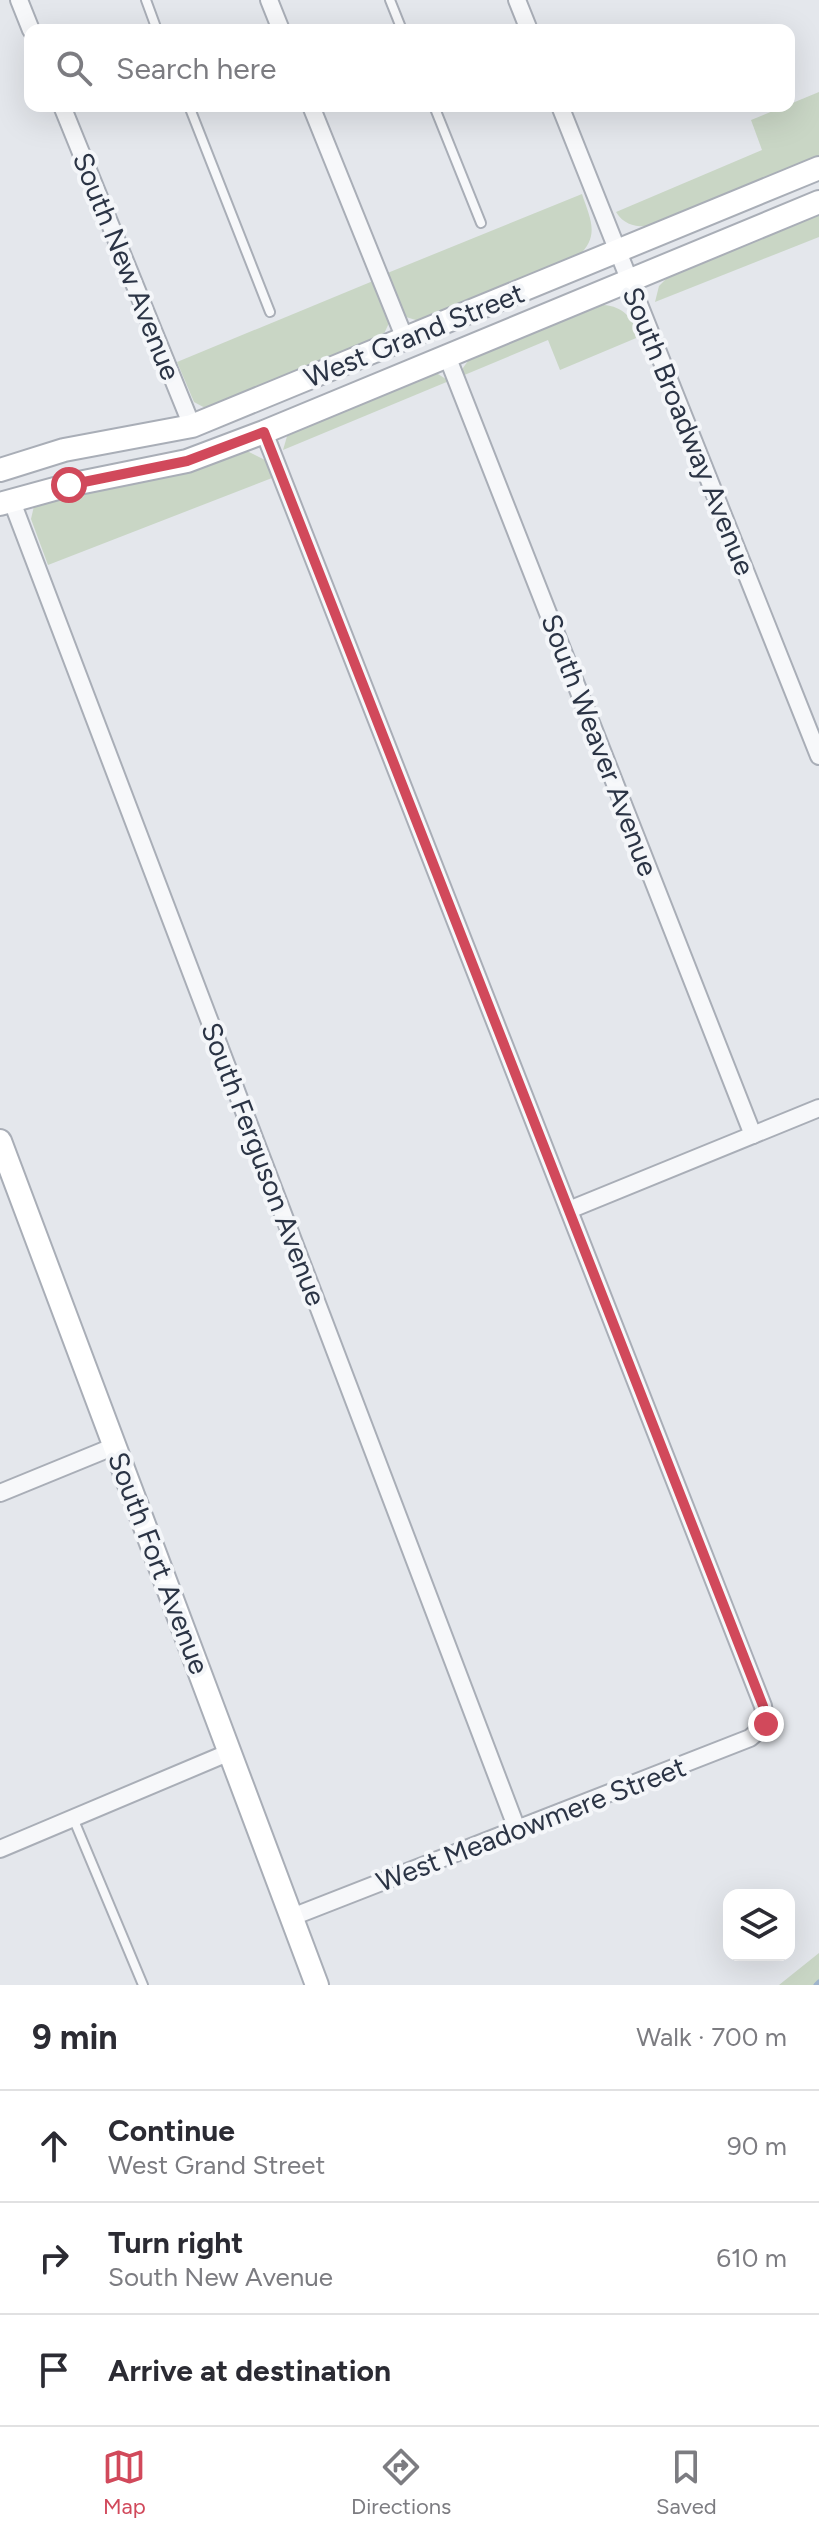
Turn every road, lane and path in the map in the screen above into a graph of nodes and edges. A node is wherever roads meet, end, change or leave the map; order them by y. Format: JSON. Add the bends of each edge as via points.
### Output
{"nodes":[{"id":1,"x":19,"y":0,"type":"edge"},
{"id":2,"x":146,"y":0,"type":"edge"},
{"id":3,"x":269,"y":0,"type":"edge"},
{"id":4,"x":390,"y":0,"type":"edge"},
{"id":5,"x":517,"y":0,"type":"edge"},
{"id":6,"x":29,"y":24,"type":"edge"},
{"id":7,"x":155,"y":24,"type":"edge"},
{"id":8,"x":279,"y":24,"type":"edge"},
{"id":9,"x":400,"y":24,"type":"edge"},
{"id":10,"x":527,"y":24,"type":"edge"},
{"id":11,"x":64,"y":112,"type":"edge"},
{"id":12,"x":191,"y":112,"type":"edge"},
{"id":13,"x":313,"y":112,"type":"edge"},
{"id":14,"x":436,"y":112,"type":"edge"},
{"id":15,"x":562,"y":112,"type":"edge"},
{"id":16,"x":819,"y":168,"type":"edge"},
{"id":17,"x":819,"y":202,"type":"edge"},
{"id":18,"x":481,"y":223,"type":"dead end"},
{"id":19,"x":618,"y":250,"type":"junction"},
{"id":20,"x":629,"y":280,"type":"junction"},
{"id":21,"x":270,"y":312,"type":"dead end"},
{"id":22,"x":405,"y":339,"type":"junction"},
{"id":23,"x":447,"y":356,"type":"junction"},
{"id":24,"x":192,"y":426,"type":"junction"},
{"id":25,"x":264,"y":432,"type":"junction"},
{"id":26,"x":0,"y":470,"type":"edge"},
{"id":27,"x":6,"y":501,"type":"edge"},
{"id":28,"x":819,"y":756,"type":"edge"},
{"id":29,"x":819,"y":1108,"type":"edge"},
{"id":30,"x":753,"y":1135,"type":"junction"},
{"id":31,"x":0,"y":1141,"type":"edge"},
{"id":32,"x":569,"y":1210,"type":"junction"},
{"id":33,"x":115,"y":1446,"type":"junction"},
{"id":34,"x":0,"y":1493,"type":"edge"},
{"id":35,"x":230,"y":1752,"type":"junction"},
{"id":36,"x":73,"y":1817,"type":"junction"},
{"id":37,"x":517,"y":1829,"type":"junction"},
{"id":38,"x":0,"y":1849,"type":"edge"},
{"id":39,"x":292,"y":1917,"type":"junction"},
{"id":40,"x":143,"y":1985,"type":"edge"},
{"id":41,"x":317,"y":1985,"type":"edge"}],
"edges":[{"from":1,"to":6,"type":"street"},
{"from":2,"to":7,"type":"lane"},
{"from":3,"to":8,"type":"street"},
{"from":4,"to":9,"type":"lane"},
{"from":5,"to":10,"type":"street"},
{"from":11,"to":24,"type":"street","name":"South New Avenue"},
{"from":12,"to":21,"type":"lane"},
{"from":13,"to":22,"type":"street"},
{"from":14,"to":18,"type":"lane"},
{"from":15,"to":19,"type":"street","name":"South Broadway Avenue"},
{"from":16,"to":19,"type":"main road","name":"West Grand Street"},
{"from":17,"to":20,"type":"main road","name":"West Grand Street"},
{"from":19,"to":20,"type":"street","name":"South Broadway Avenue"},
{"from":19,"to":22,"type":"main road","name":"West Grand Street"},
{"from":20,"to":23,"type":"main road","name":"West Grand Street"},
{"from":20,"to":28,"type":"street","name":"South Broadway Avenue"},
{"from":22,"to":24,"type":"main road","name":"West Grand Street"},
{"from":23,"to":25,"type":"main road","name":"West Grand Street"},
{"from":23,"to":30,"type":"street","name":"South Weaver Avenue"},
{"from":24,"to":26,"type":"main road","name":"West Grand Street","via":[[64,450]]},
{"from":25,"to":27,"type":"main road","name":"West Grand Street","via":[[187,461]]},
{"from":25,"to":32,"type":"street"},
{"from":27,"to":37,"type":"street","name":"South Ferguson Avenue"},
{"from":29,"to":30,"type":"street"},
{"from":30,"to":32,"type":"street"},
{"from":31,"to":33,"type":"main road","name":"South Fort Avenue"},
{"from":32,"to":37,"type":"street","name":"West Meadowmere Street","via":[[766,1724],[750,1738]]},
{"from":33,"to":34,"type":"street"},
{"from":33,"to":35,"type":"main road","name":"South Fort Avenue"},
{"from":35,"to":36,"type":"street"},
{"from":35,"to":39,"type":"main road","name":"South Fort Avenue"},
{"from":36,"to":38,"type":"street"},
{"from":36,"to":40,"type":"lane"},
{"from":37,"to":39,"type":"street","name":"West Meadowmere Street"},
{"from":39,"to":41,"type":"main road","name":"South Fort Avenue"}]}
